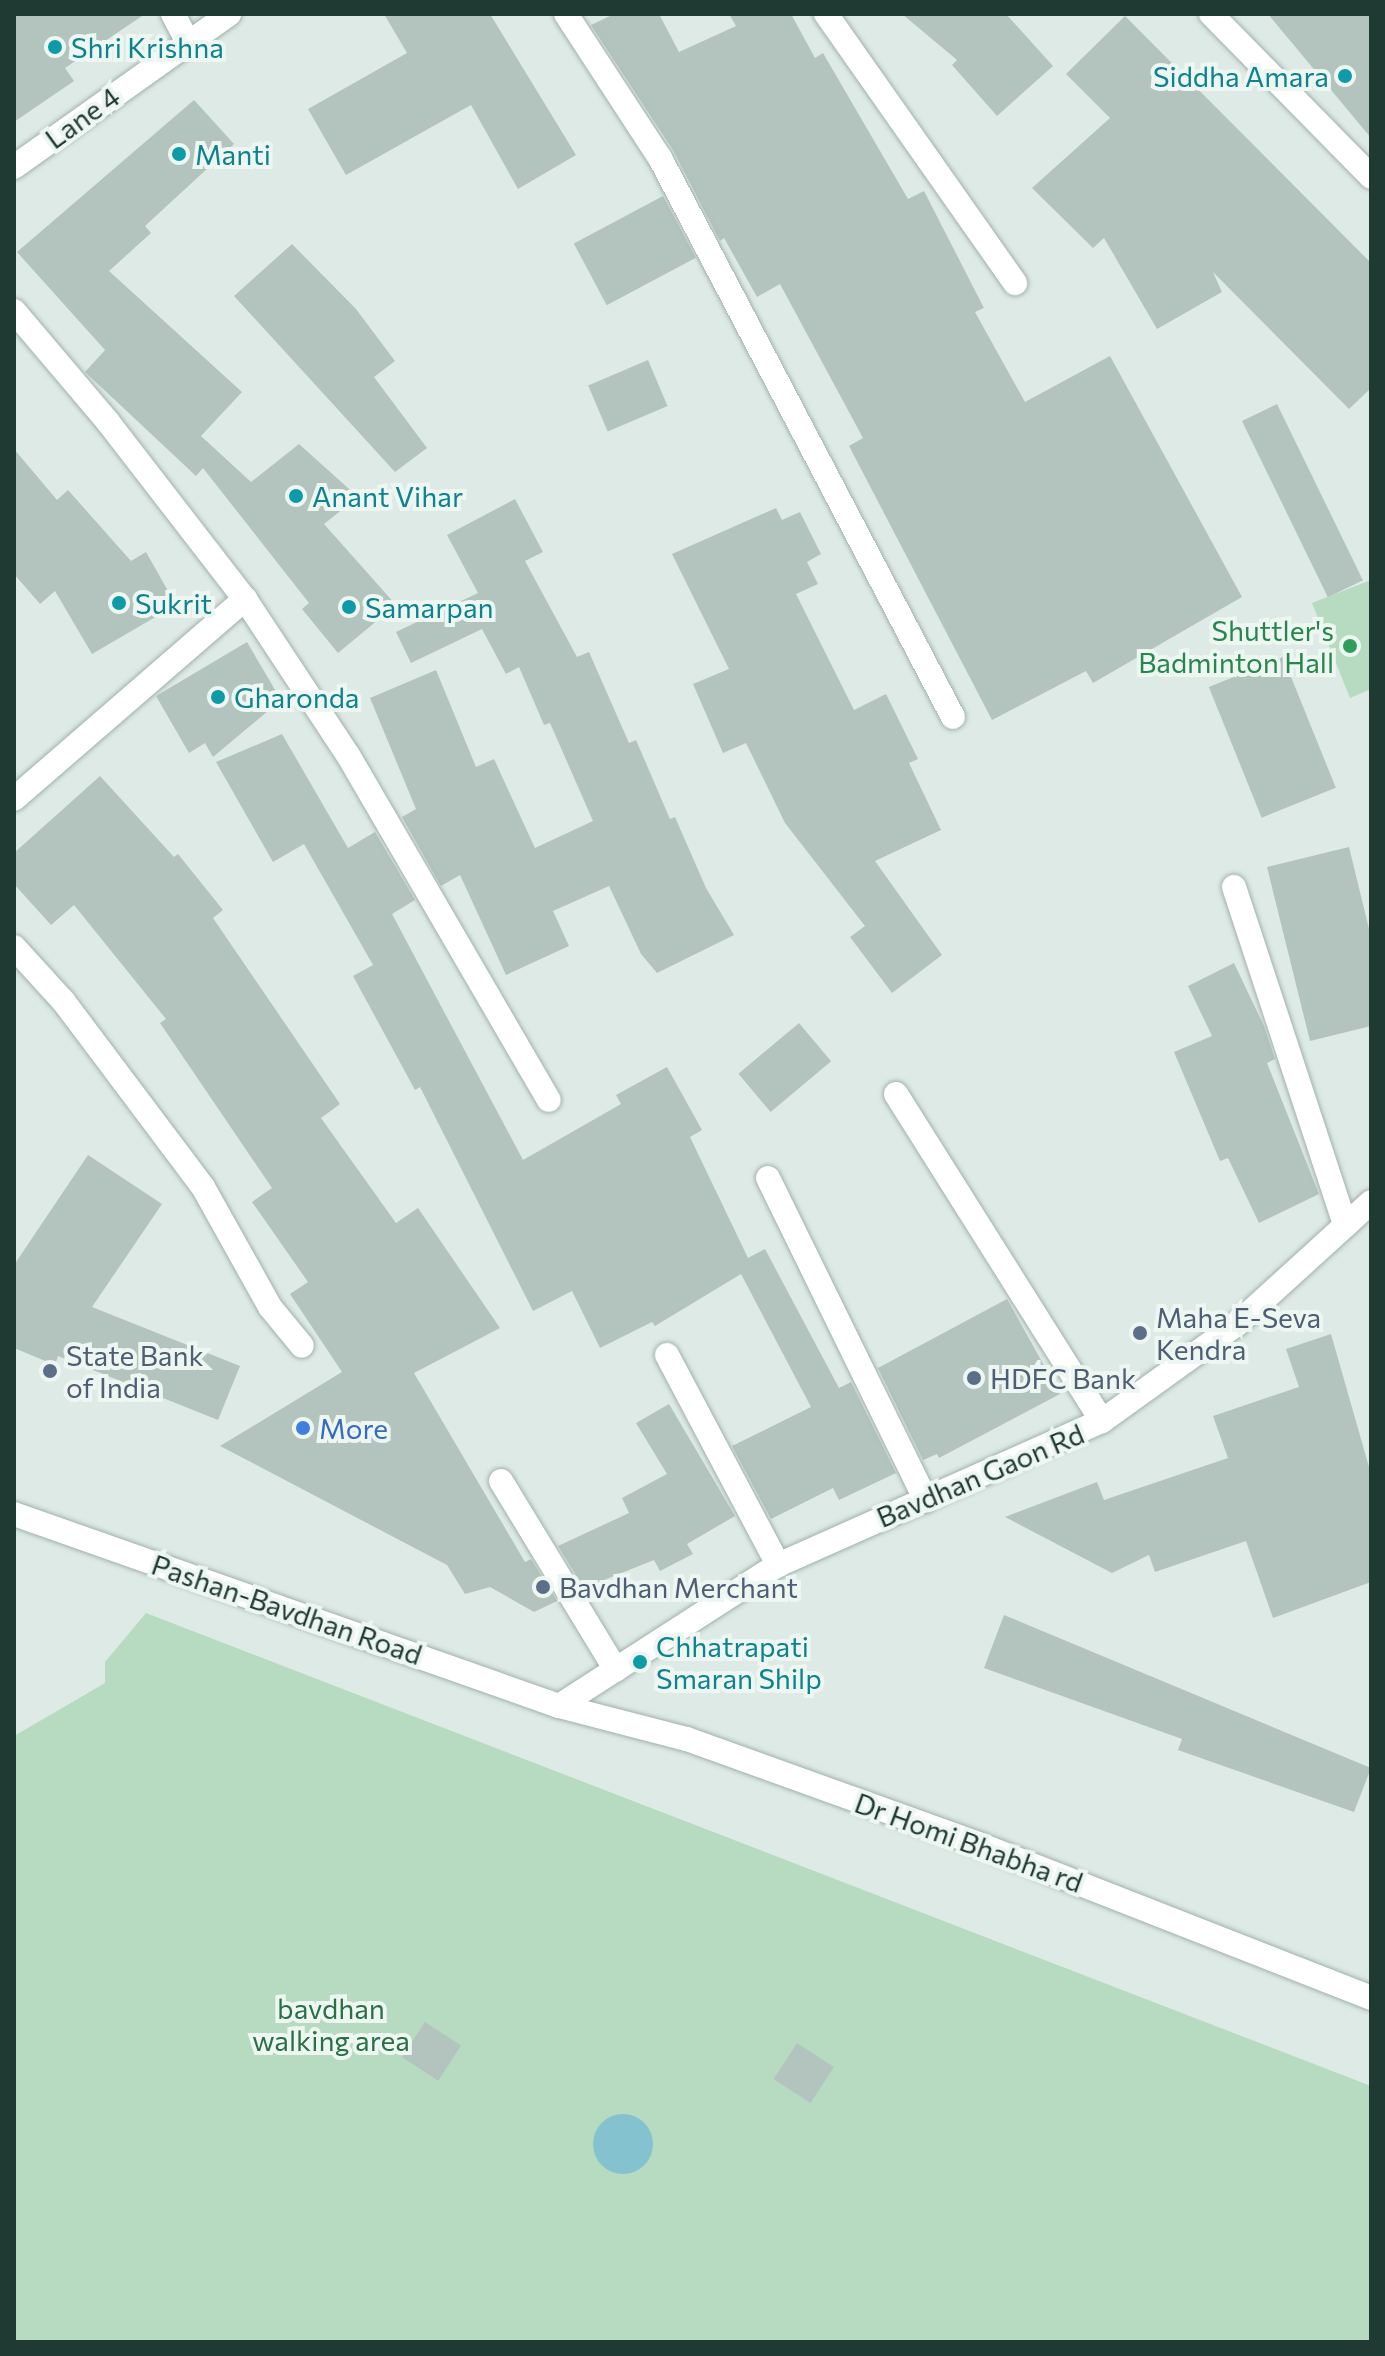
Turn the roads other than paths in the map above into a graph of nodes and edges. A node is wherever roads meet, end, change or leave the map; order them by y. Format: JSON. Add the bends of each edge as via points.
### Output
{"nodes":[{"id":1,"x":173,"y":14,"type":"edge"},
{"id":2,"x":229,"y":14,"type":"edge"},
{"id":3,"x":566,"y":14,"type":"edge"},
{"id":4,"x":826,"y":14,"type":"edge"},
{"id":5,"x":1211,"y":14,"type":"edge"},
{"id":6,"x":187,"y":40,"type":"junction"},
{"id":7,"x":14,"y":167,"type":"edge"},
{"id":8,"x":1371,"y":177,"type":"edge"},
{"id":9,"x":1015,"y":283,"type":"dead end"},
{"id":10,"x":14,"y":311,"type":"edge"},
{"id":11,"x":245,"y":599,"type":"junction"},
{"id":12,"x":953,"y":717,"type":"dead end"},
{"id":13,"x":14,"y":799,"type":"edge"},
{"id":14,"x":1234,"y":887,"type":"dead end"},
{"id":15,"x":14,"y":947,"type":"edge"},
{"id":16,"x":896,"y":1094,"type":"dead end"},
{"id":17,"x":549,"y":1100,"type":"dead end"},
{"id":18,"x":768,"y":1178,"type":"dead end"},
{"id":19,"x":1371,"y":1202,"type":"edge"},
{"id":20,"x":1345,"y":1225,"type":"junction"},
{"id":21,"x":302,"y":1346,"type":"dead end"},
{"id":22,"x":667,"y":1355,"type":"dead end"},
{"id":23,"x":1102,"y":1421,"type":"junction"},
{"id":24,"x":501,"y":1481,"type":"dead end"},
{"id":25,"x":926,"y":1500,"type":"junction"},
{"id":26,"x":14,"y":1514,"type":"edge"},
{"id":27,"x":778,"y":1565,"type":"junction"},
{"id":28,"x":616,"y":1670,"type":"junction"},
{"id":29,"x":559,"y":1706,"type":"junction"},
{"id":30,"x":1371,"y":1998,"type":"edge"}],
"edges":[{"from":1,"to":6,"type":"street"},
{"from":2,"to":6,"type":"street","name":"Lane 4"},
{"from":3,"to":12,"type":"street","via":[[660,158]]},
{"from":4,"to":9,"type":"street"},
{"from":5,"to":8,"type":"street"},
{"from":6,"to":7,"type":"street","name":"Lane 4"},
{"from":10,"to":11,"type":"street"},
{"from":11,"to":13,"type":"street"},
{"from":11,"to":17,"type":"street","via":[[348,755]]},
{"from":14,"to":20,"type":"street"},
{"from":15,"to":21,"type":"street","via":[[64,1002],[203,1187],[270,1307]]},
{"from":16,"to":23,"type":"street"},
{"from":18,"to":25,"type":"street"},
{"from":19,"to":20,"type":"street","name":"Bavdhan Gaon Rd"},
{"from":20,"to":23,"type":"street","name":"Bavdhan Gaon Rd","via":[[1237,1324]]},
{"from":22,"to":27,"type":"street"},
{"from":23,"to":25,"type":"street","name":"Bavdhan Gaon Rd"},
{"from":24,"to":28,"type":"street"},
{"from":25,"to":27,"type":"street","name":"Bavdhan Gaon Rd"},
{"from":26,"to":29,"type":"street","name":"Pashan-Bavdhan Road"},
{"from":27,"to":28,"type":"street","name":"Bavdhan Gaon Rd"},
{"from":28,"to":29,"type":"street","name":"Bavdhan Gaon Rd"},
{"from":29,"to":30,"type":"street","name":"Dr Homi Bhabha rd","via":[[731,1755],[995,1850]]}]}
